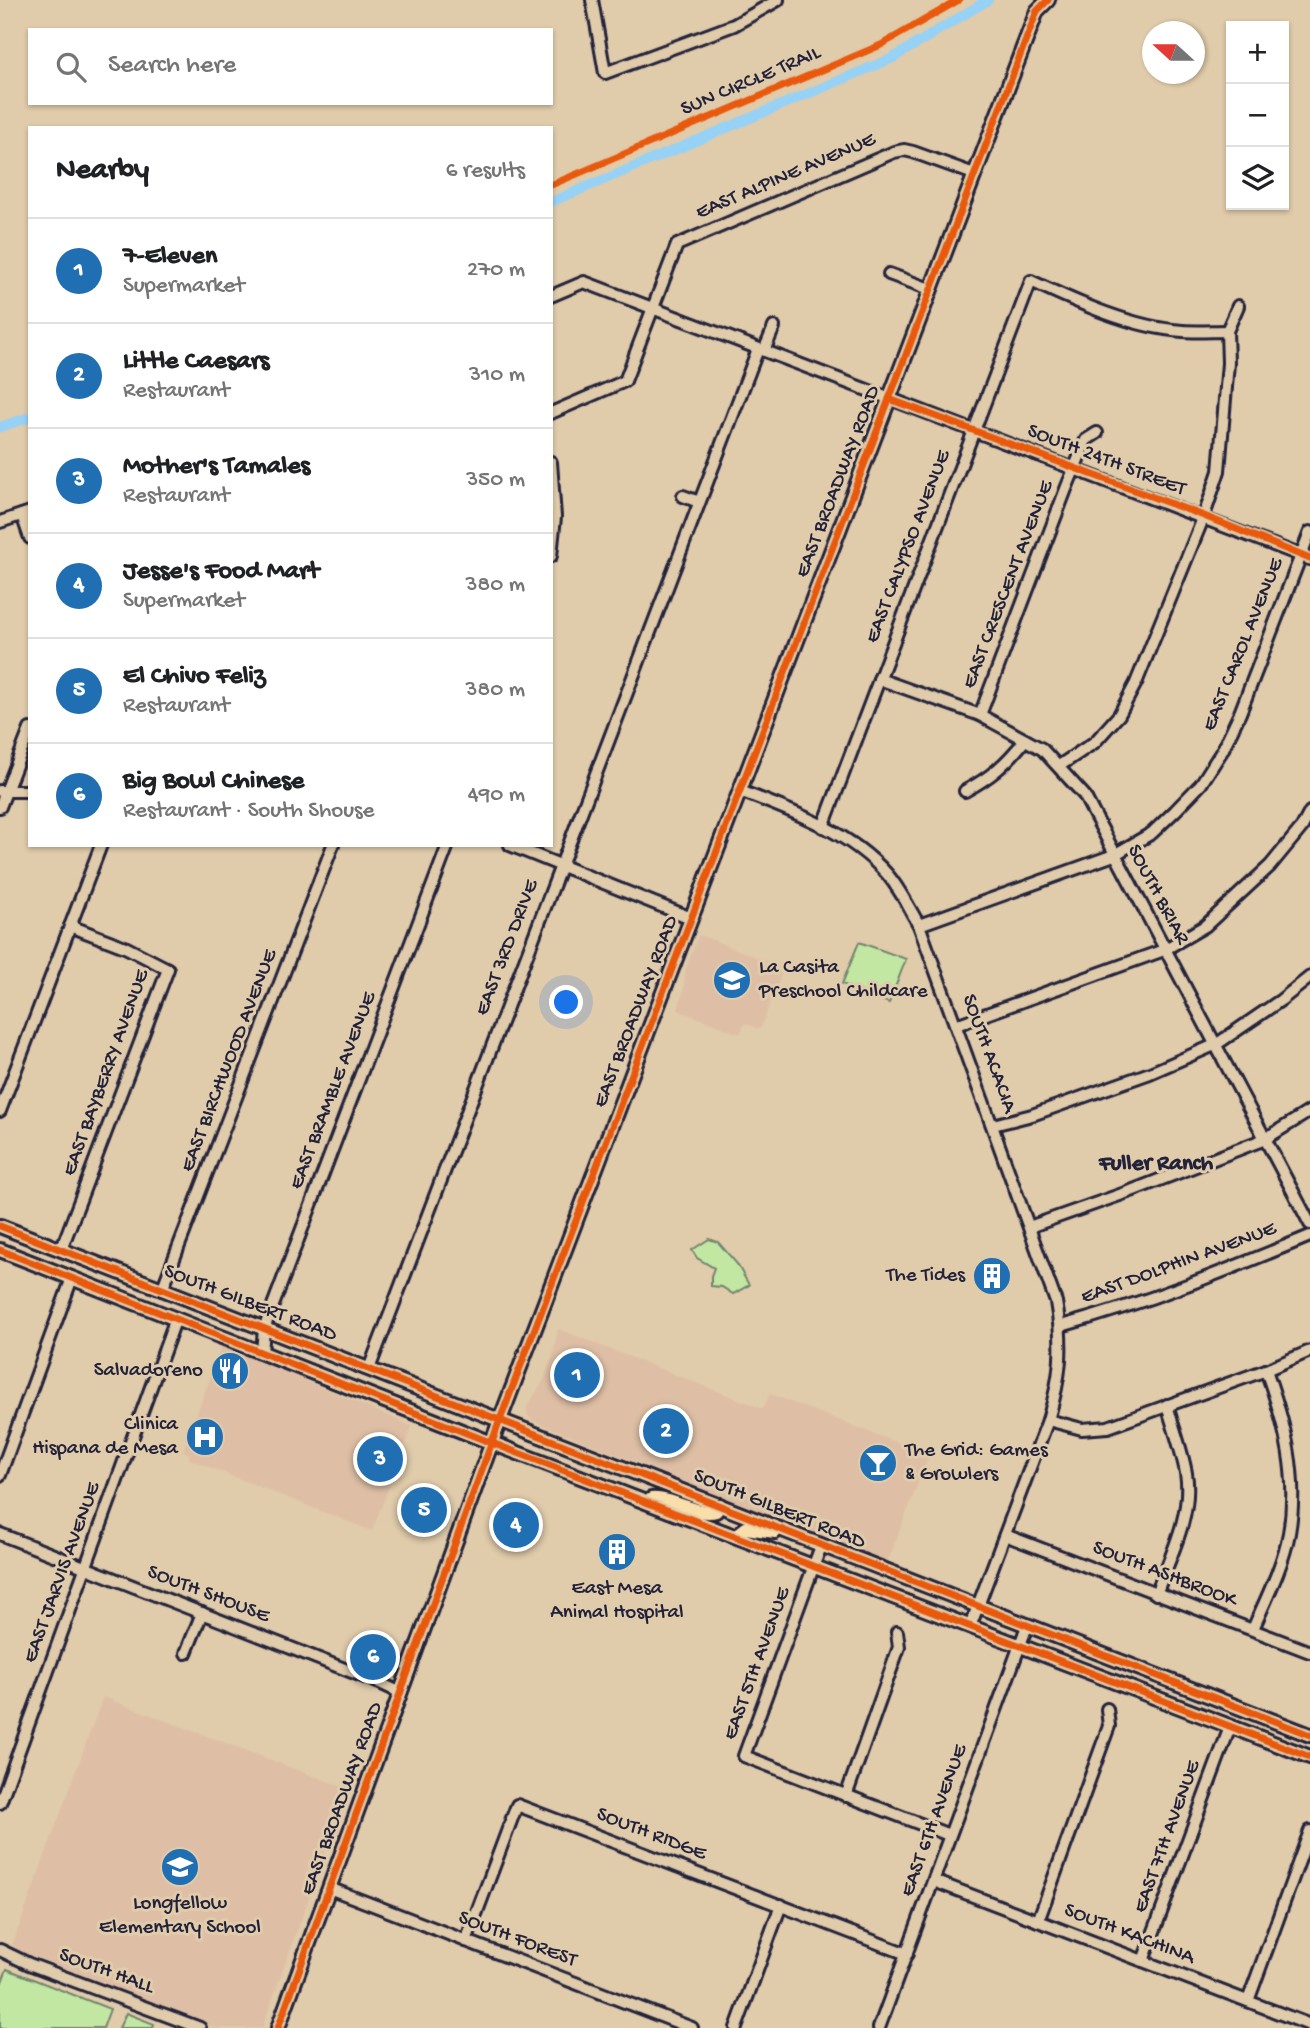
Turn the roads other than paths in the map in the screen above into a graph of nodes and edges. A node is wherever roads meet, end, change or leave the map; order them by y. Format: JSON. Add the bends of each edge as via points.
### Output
{"nodes":[{"id":1,"x":592,"y":0,"type":"edge"},
{"id":2,"x":778,"y":0,"type":"edge"},
{"id":3,"x":1048,"y":0,"type":"edge"},
{"id":4,"x":1035,"y":6,"type":"edge"},
{"id":5,"x":974,"y":174,"type":"junction"},
{"id":6,"x":889,"y":274,"type":"dead end"},
{"id":7,"x":930,"y":289,"type":"junction"},
{"id":8,"x":553,"y":295,"type":"edge"},
{"id":9,"x":1238,"y":306,"type":"dead end"},
{"id":10,"x":654,"y":308,"type":"junction"},
{"id":11,"x":774,"y":327,"type":"dead end"},
{"id":12,"x":1227,"y":331,"type":"junction"},
{"id":13,"x":761,"y":350,"type":"junction"},
{"id":14,"x":889,"y":399,"type":"junction"},
{"id":15,"x":553,"y":412,"type":"edge"},
{"id":16,"x":974,"y":429,"type":"junction"},
{"id":17,"x":1097,"y":433,"type":"dead end"},
{"id":18,"x":1074,"y":469,"type":"junction"},
{"id":19,"x":553,"y":490,"type":"edge"},
{"id":20,"x":683,"y":496,"type":"dead end"},
{"id":21,"x":699,"y":502,"type":"junction"},
{"id":22,"x":26,"y":514,"type":"edge"},
{"id":23,"x":1204,"y":516,"type":"junction"},
{"id":24,"x":0,"y":522,"type":"edge"},
{"id":25,"x":1310,"y":532,"type":"edge"},
{"id":26,"x":553,"y":536,"type":"edge"},
{"id":27,"x":1306,"y":557,"type":"edge"},
{"id":28,"x":879,"y":679,"type":"junction"},
{"id":29,"x":980,"y":715,"type":"junction"},
{"id":30,"x":28,"y":734,"type":"edge"},
{"id":31,"x":1025,"y":740,"type":"junction"},
{"id":32,"x":1059,"y":766,"type":"junction"},
{"id":33,"x":3,"y":791,"type":"edge"},
{"id":34,"x":28,"y":791,"type":"edge"},
{"id":35,"x":740,"y":791,"type":"junction"},
{"id":36,"x":965,"y":791,"type":"dead end"},
{"id":37,"x":0,"y":807,"type":"edge"},
{"id":38,"x":1310,"y":811,"type":"edge"},
{"id":39,"x":823,"y":827,"type":"junction"},
{"id":40,"x":100,"y":847,"type":"edge"},
{"id":41,"x":332,"y":847,"type":"edge"},
{"id":42,"x":447,"y":847,"type":"edge"},
{"id":43,"x":515,"y":847,"type":"edge"},
{"id":44,"x":1114,"y":855,"type":"junction"},
{"id":45,"x":560,"y":866,"type":"junction"},
{"id":46,"x":691,"y":918,"type":"junction"},
{"id":47,"x":919,"y":925,"type":"junction"},
{"id":48,"x":70,"y":926,"type":"junction"},
{"id":49,"x":1164,"y":950,"type":"junction"},
{"id":50,"x":1310,"y":977,"type":"edge"},
{"id":51,"x":956,"y":1025,"type":"junction"},
{"id":52,"x":1217,"y":1044,"type":"junction"},
{"id":53,"x":0,"y":1111,"type":"edge"},
{"id":54,"x":1310,"y":1111,"type":"edge"},
{"id":55,"x":993,"y":1125,"type":"junction"},
{"id":56,"x":1265,"y":1139,"type":"junction"},
{"id":57,"x":1310,"y":1224,"type":"edge"},
{"id":58,"x":0,"y":1226,"type":"edge"},
{"id":59,"x":1030,"y":1227,"type":"junction"},
{"id":60,"x":1310,"y":1236,"type":"edge"},
{"id":61,"x":0,"y":1250,"type":"edge"},
{"id":62,"x":61,"y":1250,"type":"junction"},
{"id":63,"x":72,"y":1278,"type":"junction"},
{"id":64,"x":162,"y":1290,"type":"junction"},
{"id":65,"x":176,"y":1318,"type":"junction"},
{"id":66,"x":1061,"y":1326,"type":"junction"},
{"id":67,"x":264,"y":1329,"type":"junction"},
{"id":68,"x":1310,"y":1351,"type":"edge"},
{"id":69,"x":262,"y":1352,"type":"junction"},
{"id":70,"x":369,"y":1368,"type":"junction"},
{"id":71,"x":1266,"y":1370,"type":"junction"},
{"id":72,"x":1167,"y":1405,"type":"junction"},
{"id":73,"x":500,"y":1420,"type":"junction"},
{"id":74,"x":1048,"y":1420,"type":"junction"},
{"id":75,"x":492,"y":1443,"type":"junction"},
{"id":76,"x":0,"y":1475,"type":"edge"},
{"id":77,"x":643,"y":1500,"type":"junction"},
{"id":78,"x":720,"y":1505,"type":"junction"},
{"id":79,"x":786,"y":1532,"type":"junction"},
{"id":80,"x":0,"y":1534,"type":"edge"},
{"id":81,"x":737,"y":1535,"type":"junction"},
{"id":82,"x":1005,"y":1535,"type":"junction"},
{"id":83,"x":821,"y":1546,"type":"junction"},
{"id":84,"x":814,"y":1565,"type":"junction"},
{"id":85,"x":85,"y":1568,"type":"junction"},
{"id":86,"x":1156,"y":1594,"type":"junction"},
{"id":87,"x":978,"y":1607,"type":"junction"},
{"id":88,"x":202,"y":1613,"type":"junction"},
{"id":89,"x":1027,"y":1626,"type":"junction"},
{"id":90,"x":970,"y":1627,"type":"junction"},
{"id":91,"x":1253,"y":1629,"type":"junction"},
{"id":92,"x":897,"y":1632,"type":"dead end"},
{"id":93,"x":1019,"y":1646,"type":"junction"},
{"id":94,"x":1310,"y":1652,"type":"edge"},
{"id":95,"x":186,"y":1653,"type":"dead end"},
{"id":96,"x":401,"y":1693,"type":"junction"},
{"id":97,"x":1107,"y":1709,"type":"dead end"},
{"id":98,"x":1230,"y":1727,"type":"junction"},
{"id":99,"x":1310,"y":1735,"type":"edge"},
{"id":100,"x":1310,"y":1757,"type":"edge"},
{"id":101,"x":846,"y":1796,"type":"junction"},
{"id":102,"x":0,"y":1803,"type":"edge"},
{"id":103,"x":1310,"y":1831,"type":"edge"},
{"id":104,"x":949,"y":1835,"type":"junction"},
{"id":105,"x":934,"y":1881,"type":"junction"},
{"id":106,"x":329,"y":1888,"type":"junction"},
{"id":107,"x":781,"y":1905,"type":"junction"},
{"id":108,"x":1038,"y":1921,"type":"junction"},
{"id":109,"x":466,"y":1941,"type":"junction"},
{"id":110,"x":0,"y":1950,"type":"edge"},
{"id":111,"x":907,"y":1954,"type":"junction"},
{"id":112,"x":1143,"y":1961,"type":"junction"},
{"id":113,"x":1248,"y":2001,"type":"junction"},
{"id":114,"x":1310,"y":2025,"type":"edge"},
{"id":115,"x":200,"y":2028,"type":"edge"},
{"id":116,"x":278,"y":2028,"type":"edge"},
{"id":117,"x":692,"y":2028,"type":"edge"},
{"id":118,"x":736,"y":2028,"type":"edge"},
{"id":119,"x":879,"y":2028,"type":"edge"}],
"edges":[{"from":1,"to":2,"type":"street","via":[[605,73],[734,25]]},
{"from":3,"to":4,"type":"main road","name":"EAST BROADWAY ROAD"},
{"from":4,"to":5,"type":"main road","name":"EAST BROADWAY ROAD"},
{"from":5,"to":7,"type":"main road","name":"EAST BROADWAY ROAD"},
{"from":5,"to":10,"type":"street","name":"EAST ALPINE AVENUE","via":[[913,152],[894,152],[677,245]]},
{"from":6,"to":7,"type":"street"},
{"from":7,"to":14,"type":"main road","name":"EAST BROADWAY ROAD"},
{"from":8,"to":10,"type":"street","name":"SOUTH 24TH STREET","via":[[584,282]]},
{"from":9,"to":12,"type":"street"},
{"from":10,"to":13,"type":"street","name":"SOUTH 24TH STREET"},
{"from":10,"to":15,"type":"street","via":[[625,381]]},
{"from":11,"to":13,"type":"street","name":"EAST 3RD DRIVE"},
{"from":12,"to":16,"type":"street","name":"EAST CALYPSO AVENUE","via":[[1181,331],[1143,324],[1031,281]]},
{"from":12,"to":23,"type":"street","via":[[1219,471]]},
{"from":13,"to":14,"type":"street","name":"SOUTH 24TH STREET"},
{"from":13,"to":21,"type":"street","name":"EAST 3RD DRIVE"},
{"from":14,"to":16,"type":"street","name":"SOUTH 24TH STREET"},
{"from":14,"to":35,"type":"main road","name":"EAST BROADWAY ROAD"},
{"from":16,"to":18,"type":"street","name":"SOUTH 24TH STREET"},
{"from":16,"to":28,"type":"street","name":"EAST CALYPSO AVENUE"},
{"from":17,"to":18,"type":"street","name":"EAST CRESCENT AVENUE","via":[[1086,440]]},
{"from":18,"to":23,"type":"street","name":"SOUTH 24TH STREET"},
{"from":18,"to":29,"type":"street","name":"EAST CRESCENT AVENUE"},
{"from":19,"to":26,"type":"street"},
{"from":20,"to":21,"type":"street"},
{"from":21,"to":45,"type":"street","name":"EAST 3RD DRIVE"},
{"from":22,"to":24,"type":"street"},
{"from":23,"to":27,"type":"street","name":"SOUTH 24TH STREET"},
{"from":23,"to":32,"type":"street","via":[[1119,715],[1096,742]]},
{"from":25,"to":27,"type":"street","name":"EAST CAROL AVENUE"},
{"from":27,"to":44,"type":"street","name":"EAST CAROL AVENUE","via":[[1240,713],[1201,784],[1152,833]]},
{"from":28,"to":29,"type":"street","name":"SOUTH BRIAR"},
{"from":28,"to":39,"type":"street","name":"EAST CALYPSO AVENUE"},
{"from":29,"to":31,"type":"street","name":"SOUTH BRIAR"},
{"from":30,"to":33,"type":"street"},
{"from":31,"to":32,"type":"street","name":"SOUTH BRIAR"},
{"from":31,"to":36,"type":"street","via":[[989,778]]},
{"from":32,"to":44,"type":"street","name":"SOUTH BRIAR","via":[[1084,795]]},
{"from":33,"to":34,"type":"street"},
{"from":33,"to":37,"type":"street"},
{"from":35,"to":39,"type":"street","name":"SOUTH ACACIA"},
{"from":35,"to":46,"type":"main road","name":"EAST BROADWAY ROAD"},
{"from":38,"to":49,"type":"street","via":[[1302,827],[1242,894],[1205,926]]},
{"from":39,"to":47,"type":"street","name":"SOUTH ACACIA","via":[[852,843],[880,867]]},
{"from":40,"to":48,"type":"street"},
{"from":41,"to":64,"type":"street","name":"EAST BIRCHWOOD AVENUE"},
{"from":42,"to":67,"type":"street","name":"EAST BRAMBLE AVENUE"},
{"from":43,"to":45,"type":"street"},
{"from":44,"to":47,"type":"street","name":"EAST CAROL AVENUE"},
{"from":44,"to":49,"type":"street","name":"SOUTH BRIAR"},
{"from":45,"to":46,"type":"street"},
{"from":45,"to":70,"type":"street","name":"EAST 3RD DRIVE"},
{"from":46,"to":73,"type":"main road","name":"EAST BROADWAY ROAD"},
{"from":47,"to":51,"type":"street","name":"SOUTH ACACIA"},
{"from":48,"to":53,"type":"street"},
{"from":48,"to":62,"type":"street","name":"EAST BAYBERRY AVENUE","via":[[168,970]]},
{"from":49,"to":51,"type":"street"},
{"from":49,"to":52,"type":"street","name":"SOUTH BRIAR"},
{"from":50,"to":52,"type":"street"},
{"from":51,"to":55,"type":"street","name":"SOUTH ACACIA"},
{"from":52,"to":55,"type":"street","via":[[1032,1115]]},
{"from":52,"to":56,"type":"street","name":"SOUTH BRIAR"},
{"from":54,"to":56,"type":"street"},
{"from":55,"to":59,"type":"street","name":"SOUTH ACACIA"},
{"from":56,"to":57,"type":"street","name":"SOUTH BRIAR"},
{"from":56,"to":59,"type":"street"},
{"from":58,"to":62,"type":"main road","name":"SOUTH GILBERT ROAD"},
{"from":59,"to":66,"type":"street","name":"SOUTH ACACIA"},
{"from":60,"to":66,"type":"street","name":"EAST DOLPHIN AVENUE","via":[[1216,1275]]},
{"from":61,"to":63,"type":"main road","name":"SOUTH GILBERT ROAD"},
{"from":62,"to":64,"type":"main road","name":"SOUTH GILBERT ROAD"},
{"from":63,"to":65,"type":"main road","name":"SOUTH GILBERT ROAD"},
{"from":63,"to":76,"type":"street"},
{"from":64,"to":67,"type":"main road","name":"SOUTH GILBERT ROAD"},
{"from":65,"to":69,"type":"main road","name":"SOUTH GILBERT ROAD"},
{"from":65,"to":85,"type":"street","name":"EAST JARVIS AVENUE"},
{"from":66,"to":74,"type":"street","name":"SOUTH ACACIA","via":[[1061,1371]]},
{"from":67,"to":69,"type":"street","name":"EAST BRAMBLE AVENUE"},
{"from":67,"to":70,"type":"main road","name":"SOUTH GILBERT ROAD"},
{"from":68,"to":71,"type":"street"},
{"from":69,"to":75,"type":"main road","name":"SOUTH GILBERT ROAD"},
{"from":70,"to":73,"type":"main road","name":"SOUTH GILBERT ROAD"},
{"from":71,"to":72,"type":"street"},
{"from":71,"to":91,"type":"street","via":[[1283,1418],[1293,1490],[1289,1535]]},
{"from":72,"to":74,"type":"street","via":[[1108,1427],[1082,1429]]},
{"from":72,"to":86,"type":"street","via":[[1186,1475],[1186,1502]]},
{"from":73,"to":75,"type":"main road","name":"EAST BROADWAY ROAD"},
{"from":73,"to":78,"type":"main road","name":"SOUTH GILBERT ROAD"},
{"from":74,"to":82,"type":"street","name":"SOUTH ACACIA"},
{"from":75,"to":77,"type":"main road","name":"SOUTH GILBERT ROAD"},
{"from":75,"to":96,"type":"main road","name":"EAST BROADWAY ROAD"},
{"from":77,"to":78,"type":"main road","via":[[660,1498],[709,1513]]},
{"from":77,"to":81,"type":"main road","name":"SOUTH GILBERT ROAD"},
{"from":78,"to":79,"type":"main road","name":"SOUTH GILBERT ROAD"},
{"from":79,"to":81,"type":"main road","via":[[746,1528]]},
{"from":79,"to":83,"type":"main road","name":"SOUTH GILBERT ROAD"},
{"from":80,"to":85,"type":"street","name":"SOUTH SHOUSE"},
{"from":81,"to":84,"type":"main road","name":"SOUTH GILBERT ROAD"},
{"from":82,"to":86,"type":"street","name":"SOUTH ASHBROOK"},
{"from":82,"to":87,"type":"street","name":"SOUTH ACACIA"},
{"from":83,"to":84,"type":"street","name":"EAST 5TH AVENUE"},
{"from":83,"to":87,"type":"main road","name":"SOUTH GILBERT ROAD"},
{"from":84,"to":90,"type":"main road","name":"SOUTH GILBERT ROAD"},
{"from":84,"to":101,"type":"street","name":"EAST 5TH AVENUE","via":[[744,1756]]},
{"from":85,"to":88,"type":"street","name":"SOUTH SHOUSE"},
{"from":85,"to":102,"type":"street","name":"EAST JARVIS AVENUE"},
{"from":86,"to":91,"type":"street","name":"SOUTH ASHBROOK"},
{"from":87,"to":89,"type":"main road","name":"SOUTH GILBERT ROAD"},
{"from":87,"to":90,"type":"street","name":"SOUTH ACACIA"},
{"from":88,"to":95,"type":"street"},
{"from":88,"to":96,"type":"street","name":"SOUTH SHOUSE"},
{"from":89,"to":93,"type":"street","name":"EAST 6TH AVENUE"},
{"from":89,"to":99,"type":"main road","name":"SOUTH GILBERT ROAD"},
{"from":90,"to":93,"type":"main road","name":"SOUTH GILBERT ROAD"},
{"from":91,"to":94,"type":"street","name":"SOUTH ASHBROOK"},
{"from":92,"to":101,"type":"street","via":[[899,1647]]},
{"from":93,"to":98,"type":"main road","name":"SOUTH GILBERT ROAD"},
{"from":93,"to":104,"type":"street","name":"EAST 6TH AVENUE"},
{"from":96,"to":106,"type":"main road","name":"EAST BROADWAY ROAD"},
{"from":97,"to":108,"type":"street","via":[[1109,1726]]},
{"from":98,"to":100,"type":"main road","name":"SOUTH GILBERT ROAD"},
{"from":98,"to":112,"type":"street","name":"EAST 7TH AVENUE"},
{"from":101,"to":104,"type":"street"},
{"from":103,"to":113,"type":"street"},
{"from":104,"to":105,"type":"street","name":"EAST 6TH AVENUE"},
{"from":105,"to":108,"type":"street","name":"SOUTH KACHINA"},
{"from":105,"to":111,"type":"street","name":"EAST 6TH AVENUE"},
{"from":106,"to":109,"type":"street","name":"SOUTH FOREST"},
{"from":106,"to":116,"type":"main road","name":"EAST BROADWAY ROAD"},
{"from":107,"to":109,"type":"street","name":"SOUTH RIDGE","via":[[517,1805]]},
{"from":107,"to":111,"type":"street","name":"SOUTH RIDGE"},
{"from":107,"to":118,"type":"street"},
{"from":108,"to":112,"type":"street","name":"SOUTH KACHINA"},
{"from":109,"to":117,"type":"street","name":"SOUTH FOREST"},
{"from":110,"to":115,"type":"street","name":"SOUTH HALL"},
{"from":111,"to":119,"type":"street","name":"EAST 6TH AVENUE"},
{"from":112,"to":113,"type":"street","name":"SOUTH KACHINA"},
{"from":113,"to":114,"type":"street","name":"SOUTH KACHINA"}]}
